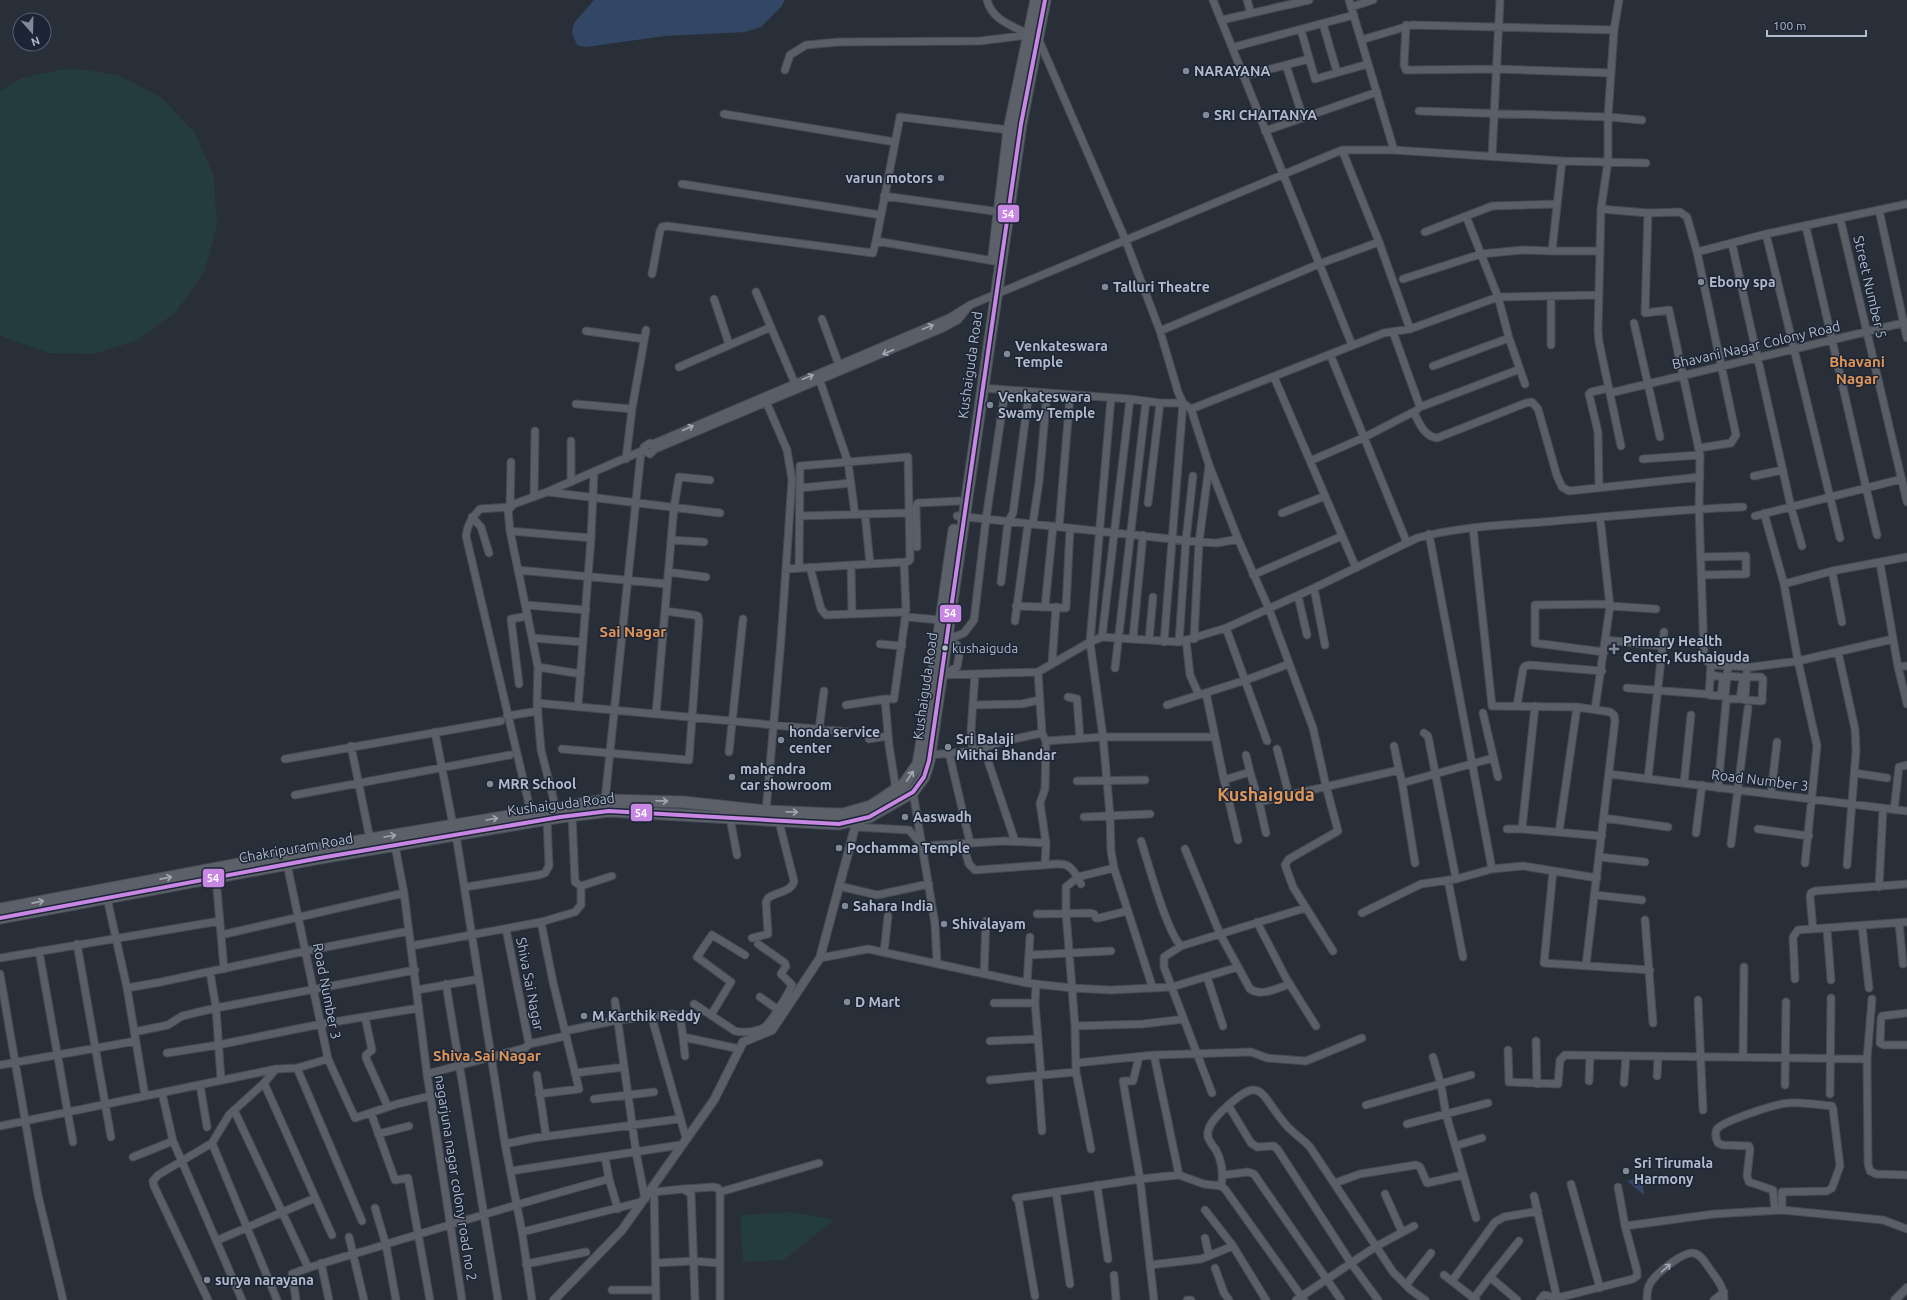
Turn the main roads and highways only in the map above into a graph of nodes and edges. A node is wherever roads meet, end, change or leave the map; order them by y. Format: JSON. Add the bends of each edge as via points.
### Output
{"nodes":[{"id":1,"x":1036,"y":0,"type":"edge"},
{"id":2,"x":1045,"y":0,"type":"edge"},
{"id":3,"x":1033,"y":36,"type":"junction"},
{"id":4,"x":992,"y":295,"type":"junction"},
{"id":5,"x":960,"y":516,"type":"junction"},
{"id":6,"x":857,"y":820,"type":"junction"},
{"id":7,"x":455,"y":830,"type":"junction"},
{"id":8,"x":319,"y":854,"type":"junction"},
{"id":9,"x":0,"y":909,"type":"edge"},
{"id":10,"x":0,"y":918,"type":"edge"}],
"edges":[{"from":1,"to":3,"type":"main road","name":"Kushaiguda Road"},
{"from":2,"to":3,"type":"main road","name":"Kushaiguda Road"},
{"from":3,"to":4,"type":"main road","name":"Kushaiguda Road"},
{"from":3,"to":4,"type":"main road","name":"Kushaiguda Road","via":[[1009,130]]},
{"from":4,"to":5,"type":"main road","name":"Kushaiguda Road","via":[[982,388]]},
{"from":4,"to":5,"type":"main road","name":"Kushaiguda Road","via":[[959,501]]},
{"from":6,"to":5,"type":"main road","name":"Kushaiguda Road","one_way":true,"via":[[871,806],[908,780],[918,764]]},
{"from":5,"to":6,"type":"main road","name":"Kushaiguda Road","via":[[946,640],[930,755],[924,777],[913,792],[869,817]]},
{"from":6,"to":7,"type":"main road","name":"Kushaiguda Road","via":[[839,824],[779,822],[609,811]]},
{"from":7,"to":6,"type":"main road","name":"Kushaiguda Road","one_way":true,"via":[[605,800],[683,802],[766,811],[843,814]]},
{"from":7,"to":8,"type":"main road","name":"Chakripuram Road","via":[[395,846]]},
{"from":8,"to":7,"type":"main road","name":"Chakripuram Road","one_way":true,"via":[[370,839]]},
{"from":9,"to":8,"type":"main road","name":"Chakripuram Road","one_way":true},
{"from":8,"to":10,"type":"main road","name":"Chakripuram Road","via":[[288,864]]}]}
